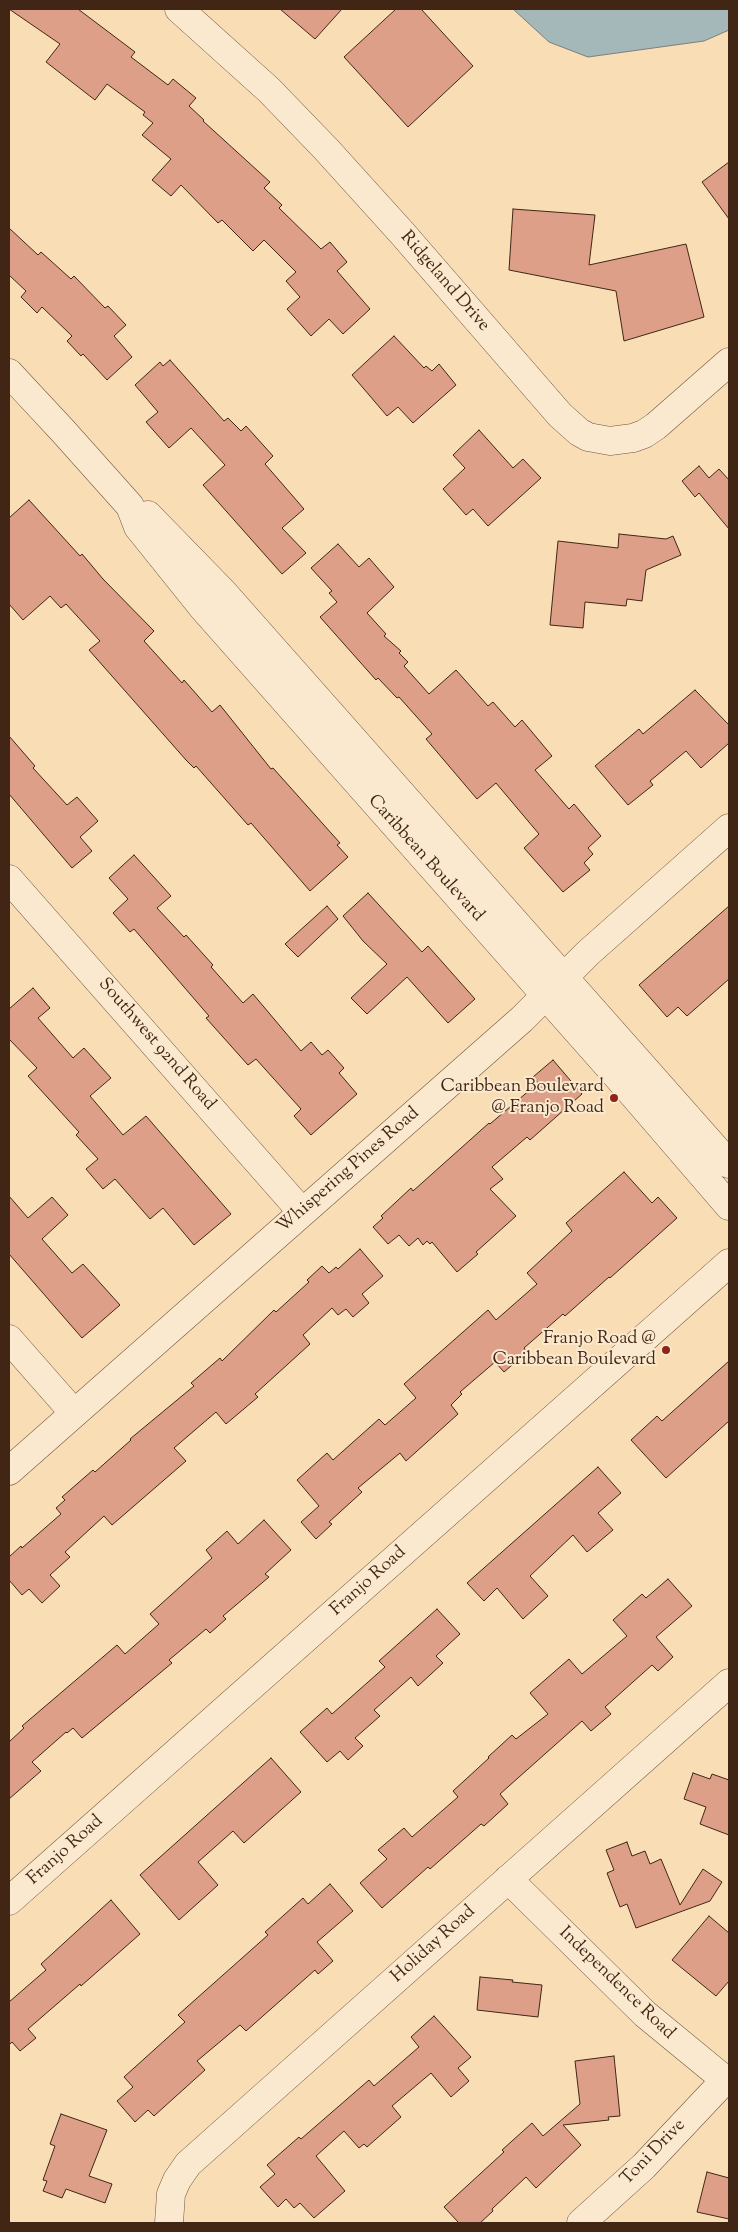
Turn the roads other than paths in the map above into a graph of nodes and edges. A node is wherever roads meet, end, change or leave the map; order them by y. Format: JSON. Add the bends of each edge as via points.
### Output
{"nodes":[{"id":1,"x":179,"y":9,"type":"edge"},
{"id":2,"x":729,"y":362,"type":"edge"},
{"id":3,"x":9,"y":373,"type":"edge"},
{"id":4,"x":729,"y":828,"type":"edge"},
{"id":5,"x":9,"y":879,"type":"edge"},
{"id":6,"x":555,"y":986,"type":"junction"},
{"id":7,"x":729,"y":1164,"type":"edge"},
{"id":8,"x":729,"y":1206,"type":"edge"},
{"id":9,"x":302,"y":1212,"type":"junction"},
{"id":10,"x":729,"y":1263,"type":"edge"},
{"id":11,"x":9,"y":1339,"type":"edge"},
{"id":12,"x":74,"y":1413,"type":"junction"},
{"id":13,"x":9,"y":1471,"type":"edge"},
{"id":14,"x":729,"y":1683,"type":"edge"},
{"id":15,"x":508,"y":1879,"type":"junction"},
{"id":16,"x":9,"y":1901,"type":"edge"},
{"id":17,"x":727,"y":2082,"type":"edge"},
{"id":18,"x":169,"y":2223,"type":"edge"},
{"id":19,"x":581,"y":2223,"type":"edge"}],
"edges":[{"from":1,"to":2,"type":"street","name":"Ridgeland Drive","via":[[269,90],[320,143],[560,415],[579,432],[610,441],[644,434]]},
{"from":3,"to":6,"type":"street","name":"Caribbean Boulevard","via":[[130,506],[138,527],[202,608]]},
{"from":4,"to":6,"type":"street","name":"Whispering Pines Road"},
{"from":5,"to":9,"type":"street","name":"Southwest 92nd Road"},
{"from":6,"to":7,"type":"street","name":"Caribbean Boulevard"},
{"from":6,"to":8,"type":"street","name":"Caribbean Boulevard"},
{"from":6,"to":9,"type":"street","name":"Whispering Pines Road","via":[[522,1019]]},
{"from":9,"to":12,"type":"street","name":"Whispering Pines Road"},
{"from":10,"to":16,"type":"street","name":"Franjo Road"},
{"from":11,"to":12,"type":"street"},
{"from":12,"to":13,"type":"street","name":"Whispering Pines Road"},
{"from":14,"to":15,"type":"street","name":"Holiday Road"},
{"from":15,"to":17,"type":"street","name":"Independence Road","via":[[645,2014]]},
{"from":15,"to":18,"type":"street","name":"Holiday Road","via":[[188,2164],[171,2194]]},
{"from":17,"to":19,"type":"street","name":"Toni Drive","via":[[644,2166]]}]}
